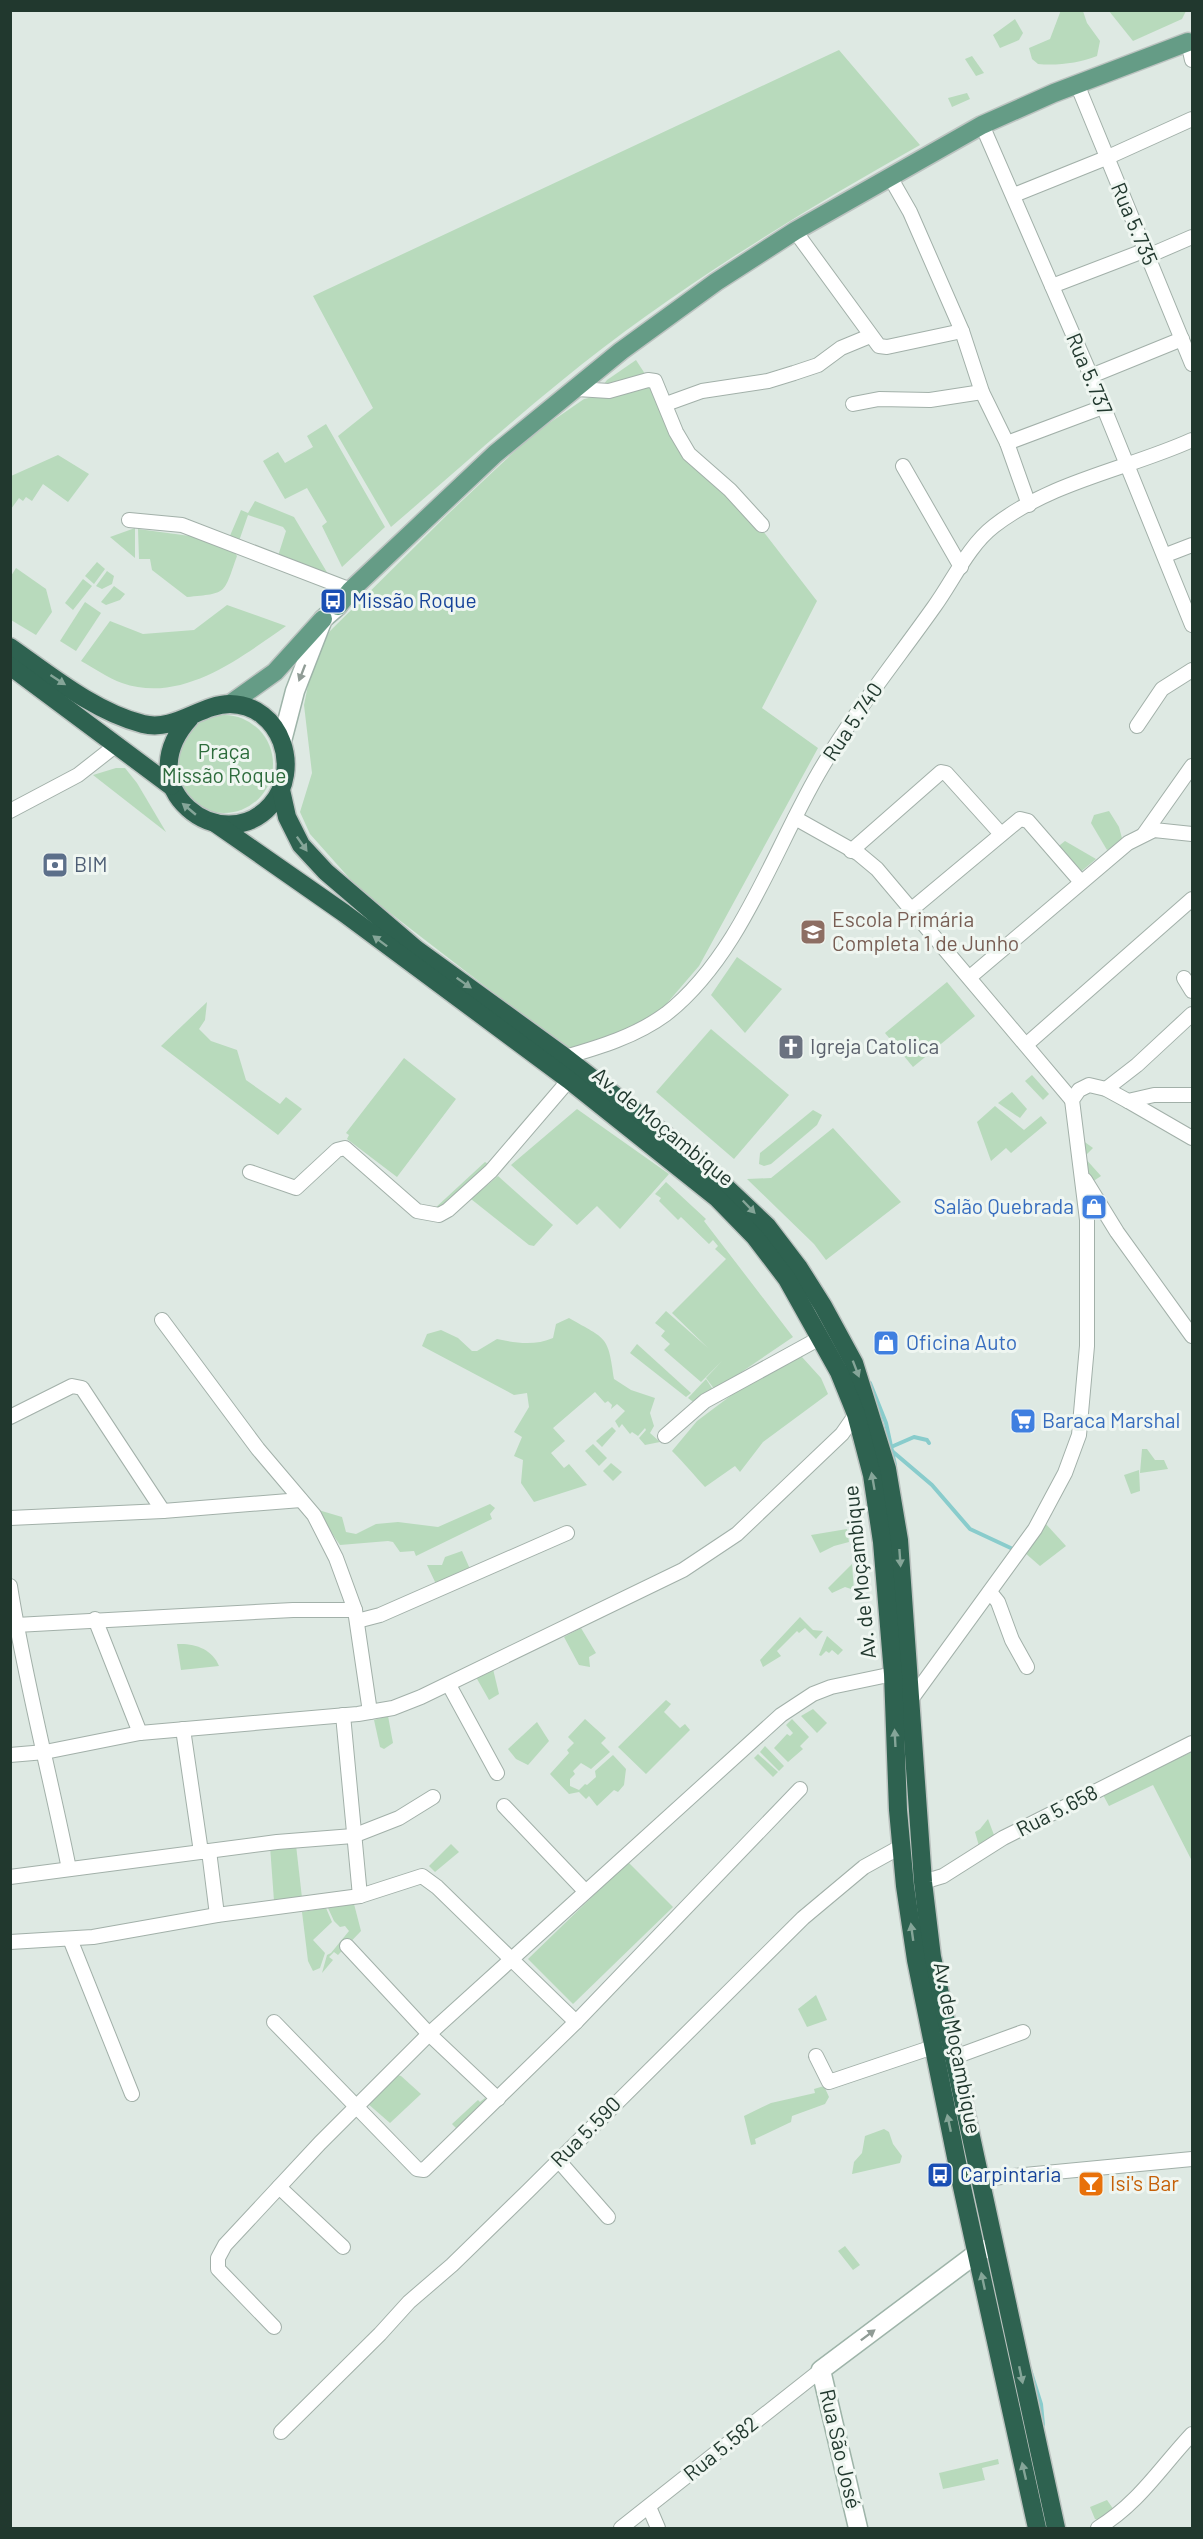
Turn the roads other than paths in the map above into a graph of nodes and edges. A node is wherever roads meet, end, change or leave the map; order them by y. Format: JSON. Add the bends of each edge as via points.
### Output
{"nodes":[{"id":1,"x":1191,"y":47,"type":"edge"},
{"id":2,"x":1077,"y":84,"type":"junction"},
{"id":3,"x":1192,"y":118,"type":"edge"},
{"id":4,"x":982,"y":125,"type":"junction"},
{"id":5,"x":1106,"y":158,"type":"junction"},
{"id":6,"x":890,"y":177,"type":"junction"},
{"id":7,"x":1014,"y":195,"type":"junction"},
{"id":8,"x":795,"y":231,"type":"junction"},
{"id":9,"x":1192,"y":237,"type":"edge"},
{"id":10,"x":1147,"y":253,"type":"junction"},
{"id":11,"x":1052,"y":286,"type":"junction"},
{"id":12,"x":962,"y":331,"type":"junction"},
{"id":13,"x":870,"y":336,"type":"junction"},
{"id":14,"x":1187,"y":344,"type":"edge"},
{"id":15,"x":1192,"y":364,"type":"edge"},
{"id":16,"x":1090,"y":376,"type":"junction"},
{"id":17,"x":577,"y":389,"type":"junction"},
{"id":18,"x":982,"y":392,"type":"junction"},
{"id":19,"x":666,"y":404,"type":"junction"},
{"id":20,"x":853,"y":404,"type":"dead end"},
{"id":21,"x":1103,"y":407,"type":"junction"},
{"id":22,"x":1192,"y":440,"type":"edge"},
{"id":23,"x":1006,"y":443,"type":"junction"},
{"id":24,"x":1127,"y":464,"type":"junction"},
{"id":25,"x":903,"y":466,"type":"dead end"},
{"id":26,"x":1029,"y":505,"type":"junction"},
{"id":27,"x":129,"y":520,"type":"dead end"},
{"id":28,"x":762,"y":525,"type":"dead end"},
{"id":29,"x":1192,"y":545,"type":"edge"},
{"id":30,"x":1166,"y":555,"type":"junction"},
{"id":31,"x":961,"y":567,"type":"junction"},
{"id":32,"x":351,"y":590,"type":"junction"},
{"id":33,"x":338,"y":606,"type":"joint"},
{"id":34,"x":323,"y":619,"type":"junction"},
{"id":35,"x":1192,"y":625,"type":"edge"},
{"id":36,"x":10,"y":646,"type":"edge"},
{"id":37,"x":10,"y":666,"type":"edge"},
{"id":38,"x":1192,"y":670,"type":"edge"},
{"id":39,"x":230,"y":704,"type":"junction"},
{"id":40,"x":190,"y":718,"type":"junction"},
{"id":41,"x":1137,"y":726,"type":"dead end"},
{"id":42,"x":282,"y":741,"type":"junction"},
{"id":43,"x":115,"y":746,"type":"junction"},
{"id":44,"x":1192,"y":766,"type":"edge"},
{"id":45,"x":171,"y":786,"type":"junction"},
{"id":46,"x":281,"y":790,"type":"junction"},
{"id":47,"x":10,"y":811,"type":"edge"},
{"id":48,"x":795,"y":818,"type":"junction"},
{"id":49,"x":215,"y":823,"type":"junction"},
{"id":50,"x":1001,"y":834,"type":"junction"},
{"id":51,"x":1144,"y":834,"type":"junction"},
{"id":52,"x":1192,"y":834,"type":"edge"},
{"id":53,"x":850,"y":851,"type":"junction"},
{"id":54,"x":1081,"y":882,"type":"junction"},
{"id":55,"x":1192,"y":899,"type":"edge"},
{"id":56,"x":912,"y":909,"type":"junction"},
{"id":57,"x":970,"y":977,"type":"junction"},
{"id":58,"x":1184,"y":978,"type":"dead end"},
{"id":59,"x":1192,"y":991,"type":"edge"},
{"id":60,"x":1192,"y":1014,"type":"edge"},
{"id":61,"x":1027,"y":1044,"type":"junction"},
{"id":62,"x":565,"y":1057,"type":"junction"},
{"id":63,"x":569,"y":1080,"type":"junction"},
{"id":64,"x":1106,"y":1089,"type":"junction"},
{"id":65,"x":1192,"y":1095,"type":"edge"},
{"id":66,"x":1072,"y":1100,"type":"junction"},
{"id":67,"x":1128,"y":1101,"type":"junction"},
{"id":68,"x":1192,"y":1138,"type":"edge"},
{"id":69,"x":250,"y":1172,"type":"dead end"},
{"id":70,"x":1083,"y":1177,"type":"junction"},
{"id":71,"x":162,"y":1320,"type":"dead end"},
{"id":72,"x":1192,"y":1336,"type":"edge"},
{"id":73,"x":820,"y":1338,"type":"junction"},
{"id":74,"x":856,"y":1414,"type":"junction"},
{"id":75,"x":10,"y":1417,"type":"edge"},
{"id":76,"x":665,"y":1436,"type":"dead end"},
{"id":77,"x":301,"y":1500,"type":"junction"},
{"id":78,"x":163,"y":1511,"type":"junction"},
{"id":79,"x":10,"y":1518,"type":"edge"},
{"id":80,"x":567,"y":1533,"type":"dead end"},
{"id":81,"x":10,"y":1586,"type":"edge"},
{"id":82,"x":990,"y":1592,"type":"junction"},
{"id":83,"x":356,"y":1616,"type":"junction"},
{"id":84,"x":95,"y":1619,"type":"junction"},
{"id":85,"x":16,"y":1625,"type":"junction"},
{"id":86,"x":1027,"y":1667,"type":"dead end"},
{"id":87,"x":893,"y":1674,"type":"junction"},
{"id":88,"x":448,"y":1685,"type":"junction"},
{"id":89,"x":910,"y":1701,"type":"junction"},
{"id":90,"x":370,"y":1712,"type":"junction"},
{"id":91,"x":343,"y":1715,"type":"junction"},
{"id":92,"x":183,"y":1729,"type":"junction"},
{"id":93,"x":140,"y":1733,"type":"junction"},
{"id":94,"x":1192,"y":1743,"type":"edge"},
{"id":95,"x":45,"y":1752,"type":"junction"},
{"id":96,"x":10,"y":1755,"type":"edge"},
{"id":97,"x":497,"y":1773,"type":"dead end"},
{"id":98,"x":800,"y":1789,"type":"dead end"},
{"id":99,"x":433,"y":1797,"type":"dead end"},
{"id":100,"x":504,"y":1806,"type":"dead end"},
{"id":101,"x":353,"y":1836,"type":"junction"},
{"id":102,"x":902,"y":1846,"type":"junction"},
{"id":103,"x":205,"y":1852,"type":"junction"},
{"id":104,"x":69,"y":1869,"type":"junction"},
{"id":105,"x":10,"y":1876,"type":"edge"},
{"id":106,"x":922,"y":1882,"type":"junction"},
{"id":107,"x":585,"y":1892,"type":"junction"},
{"id":108,"x":360,"y":1896,"type":"junction"},
{"id":109,"x":217,"y":1915,"type":"junction"},
{"id":110,"x":70,"y":1939,"type":"junction"},
{"id":111,"x":10,"y":1942,"type":"edge"},
{"id":112,"x":347,"y":1946,"type":"dead end"},
{"id":113,"x":513,"y":1959,"type":"junction"},
{"id":114,"x":274,"y":2022,"type":"dead end"},
{"id":115,"x":576,"y":2022,"type":"junction"},
{"id":116,"x":1023,"y":2032,"type":"dead end"},
{"id":117,"x":429,"y":2034,"type":"junction"},
{"id":118,"x":933,"y":2047,"type":"junction"},
{"id":119,"x":816,"y":2056,"type":"dead end"},
{"id":120,"x":952,"y":2058,"type":"junction"},
{"id":121,"x":132,"y":2094,"type":"dead end"},
{"id":122,"x":498,"y":2099,"type":"junction"},
{"id":123,"x":355,"y":2108,"type":"junction"},
{"id":124,"x":1192,"y":2159,"type":"edge"},
{"id":125,"x":558,"y":2160,"type":"junction"},
{"id":126,"x":982,"y":2179,"type":"junction"},
{"id":127,"x":279,"y":2187,"type":"junction"},
{"id":128,"x":608,"y":2217,"type":"dead end"},
{"id":129,"x":343,"y":2247,"type":"dead end"},
{"id":130,"x":985,"y":2249,"type":"junction"},
{"id":131,"x":274,"y":2327,"type":"dead end"},
{"id":132,"x":821,"y":2370,"type":"junction"},
{"id":133,"x":281,"y":2432,"type":"dead end"},
{"id":134,"x":1192,"y":2433,"type":"edge"},
{"id":135,"x":650,"y":2507,"type":"junction"},
{"id":136,"x":621,"y":2529,"type":"edge"},
{"id":137,"x":658,"y":2529,"type":"edge"},
{"id":138,"x":858,"y":2529,"type":"edge"},
{"id":139,"x":1037,"y":2529,"type":"edge"},
{"id":140,"x":1056,"y":2529,"type":"edge"},
{"id":141,"x":1098,"y":2529,"type":"edge"}],
"edges":[{"from":1,"to":2,"type":"main road"},
{"from":2,"to":4,"type":"main road"},
{"from":2,"to":5,"type":"street","name":"Rua 5.735"},
{"from":3,"to":5,"type":"street"},
{"from":4,"to":6,"type":"main road"},
{"from":4,"to":7,"type":"street","name":"Rua 5.737"},
{"from":5,"to":7,"type":"street"},
{"from":5,"to":10,"type":"street","name":"Rua 5.735"},
{"from":6,"to":8,"type":"main road"},
{"from":6,"to":12,"type":"street","via":[[910,212]]},
{"from":7,"to":11,"type":"street","name":"Rua 5.737"},
{"from":8,"to":13,"type":"street"},
{"from":8,"to":17,"type":"main road","via":[[690,299]]},
{"from":9,"to":10,"type":"street"},
{"from":10,"to":11,"type":"street"},
{"from":10,"to":14,"type":"street","name":"Rua 5.735"},
{"from":11,"to":16,"type":"street","name":"Rua 5.737"},
{"from":12,"to":13,"type":"street","via":[[887,347],[879,346]]},
{"from":12,"to":18,"type":"street"},
{"from":13,"to":19,"type":"street","via":[[841,348],[818,365],[794,373],[702,391]]},
{"from":14,"to":15,"type":"street","name":"Rua 5.735"},
{"from":14,"to":16,"type":"street"},
{"from":16,"to":21,"type":"street","name":"Rua 5.737"},
{"from":17,"to":19,"type":"street","via":[[609,391],[651,380],[657,383]]},
{"from":17,"to":32,"type":"main road","via":[[495,454]]},
{"from":18,"to":20,"type":"street","via":[[930,400],[879,399]]},
{"from":18,"to":23,"type":"street"},
{"from":19,"to":28,"type":"street","via":[[689,454]]},
{"from":21,"to":23,"type":"street"},
{"from":21,"to":24,"type":"street","name":"Rua 5.737"},
{"from":22,"to":24,"type":"street","name":"Rua 5.740"},
{"from":23,"to":26,"type":"street"},
{"from":24,"to":26,"type":"street","name":"Rua 5.740"},
{"from":24,"to":30,"type":"street","name":"Rua 5.737"},
{"from":25,"to":31,"type":"street"},
{"from":26,"to":31,"type":"street","name":"Rua 5.740","via":[[994,526]]},
{"from":27,"to":32,"type":"street","via":[[182,525]]},
{"from":29,"to":30,"type":"street"},
{"from":30,"to":35,"type":"street","name":"Rua 5.737"},
{"from":31,"to":48,"type":"street","name":"Rua 5.740","via":[[838,739]]},
{"from":32,"to":33,"type":"main road"},
{"from":33,"to":34,"type":"street"},
{"from":34,"to":39,"type":"main road","via":[[276,672]]},
{"from":34,"to":42,"type":"street","one_way":true},
{"from":36,"to":40,"type":"highway","one_way":true,"via":[[111,712],[145,725]]},
{"from":37,"to":43,"type":"highway"},
{"from":38,"to":41,"type":"street","via":[[1162,689]]},
{"from":39,"to":40,"type":"highway"},
{"from":39,"to":42,"type":"highway","via":[[261,715]]},
{"from":40,"to":45,"type":"highway","via":[[177,732],[170,749],[167,767]]},
{"from":42,"to":46,"type":"highway","via":[[287,757]]},
{"from":43,"to":45,"type":"highway"},
{"from":43,"to":47,"type":"street","via":[[78,775]]},
{"from":44,"to":51,"type":"street"},
{"from":49,"to":45,"type":"highway","one_way":true,"via":[[196,816],[181,803]]},
{"from":46,"to":49,"type":"highway","via":[[270,807],[254,818],[234,824]]},
{"from":46,"to":62,"type":"highway","name":"Av. de Moçambique","one_way":true,"via":[[287,817],[301,845],[326,872],[416,949]]},
{"from":48,"to":53,"type":"street"},
{"from":48,"to":62,"type":"street","name":"Rua 5.740","via":[[748,907],[705,975],[666,1014],[619,1041]]},
{"from":63,"to":49,"type":"highway","name":"Av. de Moçambique","one_way":true},
{"from":50,"to":53,"type":"street","via":[[941,772]]},
{"from":50,"to":54,"type":"street","via":[[1023,819]]},
{"from":50,"to":56,"type":"street"},
{"from":51,"to":52,"type":"street","via":[[1161,830]]},
{"from":51,"to":54,"type":"street"},
{"from":53,"to":56,"type":"street","via":[[877,869]]},
{"from":54,"to":57,"type":"street"},
{"from":55,"to":61,"type":"street"},
{"from":56,"to":57,"type":"street"},
{"from":57,"to":61,"type":"street"},
{"from":58,"to":59,"type":"street"},
{"from":60,"to":64,"type":"street"},
{"from":61,"to":66,"type":"street"},
{"from":62,"to":89,"type":"highway","name":"Av. de Moçambique","one_way":true,"via":[[695,1158],[767,1226],[800,1268],[854,1363],[887,1469],[899,1540]]},
{"from":63,"to":69,"type":"street","via":[[491,1171],[439,1215],[417,1211],[345,1148],[337,1150],[296,1188]]},
{"from":63,"to":73,"type":"highway","name":"Av. de Moçambique","via":[[684,1169],[755,1237],[787,1279]]},
{"from":64,"to":66,"type":"street","via":[[1089,1085],[1078,1090]]},
{"from":64,"to":67,"type":"street"},
{"from":65,"to":67,"type":"street","via":[[1154,1095]]},
{"from":66,"to":70,"type":"street"},
{"from":67,"to":68,"type":"street"},
{"from":70,"to":72,"type":"street","via":[[1117,1232]]},
{"from":70,"to":82,"type":"street","via":[[1088,1220],[1087,1346],[1079,1435],[1048,1505]]},
{"from":71,"to":77,"type":"street"},
{"from":73,"to":74,"type":"highway","name":"Av. de Moçambique"},
{"from":73,"to":76,"type":"street","via":[[705,1401]]},
{"from":87,"to":74,"type":"highway","name":"Av. de Moçambique","one_way":true,"via":[[882,1542],[872,1475]]},
{"from":74,"to":88,"type":"street","via":[[842,1434],[768,1506],[683,1570]]},
{"from":75,"to":78,"type":"street","via":[[72,1386],[82,1388]]},
{"from":77,"to":78,"type":"street"},
{"from":77,"to":83,"type":"street","via":[[314,1515],[336,1558]]},
{"from":78,"to":79,"type":"street"},
{"from":80,"to":83,"type":"street","via":[[380,1616]]},
{"from":81,"to":85,"type":"street"},
{"from":82,"to":86,"type":"street"},
{"from":82,"to":89,"type":"street"},
{"from":83,"to":84,"type":"street","via":[[293,1610]]},
{"from":83,"to":90,"type":"street"},
{"from":84,"to":85,"type":"street"},
{"from":84,"to":93,"type":"street"},
{"from":85,"to":95,"type":"street"},
{"from":102,"to":87,"type":"highway","name":"Av. de Moçambique","one_way":true},
{"from":87,"to":107,"type":"street","via":[[831,1687],[781,1715]]},
{"from":88,"to":90,"type":"street","via":[[393,1708]]},
{"from":88,"to":97,"type":"street"},
{"from":89,"to":106,"type":"highway","name":"Av. de Moçambique"},
{"from":90,"to":91,"type":"street"},
{"from":91,"to":92,"type":"street"},
{"from":91,"to":101,"type":"street"},
{"from":92,"to":93,"type":"street"},
{"from":92,"to":103,"type":"street"},
{"from":93,"to":95,"type":"street"},
{"from":94,"to":106,"type":"street","name":"Rua 5.658","via":[[1003,1838],[942,1876]]},
{"from":95,"to":96,"type":"street"},
{"from":95,"to":104,"type":"street"},
{"from":98,"to":115,"type":"street"},
{"from":99,"to":101,"type":"street","via":[[399,1818]]},
{"from":100,"to":107,"type":"street"},
{"from":101,"to":103,"type":"street"},
{"from":101,"to":108,"type":"street"},
{"from":118,"to":102,"type":"highway","name":"Av. de Moçambique","one_way":true,"via":[[916,1960]]},
{"from":102,"to":125,"type":"street","name":"Rua 5.590","via":[[864,1867],[828,1895]]},
{"from":103,"to":104,"type":"street"},
{"from":103,"to":109,"type":"street"},
{"from":104,"to":105,"type":"street"},
{"from":106,"to":120,"type":"highway","name":"Av. de Moçambique"},
{"from":107,"to":113,"type":"street"},
{"from":108,"to":109,"type":"street"},
{"from":108,"to":113,"type":"street","via":[[422,1876]]},
{"from":109,"to":110,"type":"street"},
{"from":110,"to":111,"type":"street"},
{"from":110,"to":121,"type":"street"},
{"from":112,"to":117,"type":"street"},
{"from":113,"to":115,"type":"street"},
{"from":113,"to":117,"type":"street"},
{"from":114,"to":123,"type":"street"},
{"from":115,"to":122,"type":"street"},
{"from":116,"to":120,"type":"street"},
{"from":117,"to":122,"type":"street"},
{"from":117,"to":123,"type":"street"},
{"from":118,"to":119,"type":"street","via":[[829,2082]]},
{"from":130,"to":118,"type":"highway","name":"Av. de Moçambique","one_way":true},
{"from":120,"to":126,"type":"highway","name":"Av. de Moçambique"},
{"from":122,"to":123,"type":"street","via":[[424,2170],[417,2169]]},
{"from":123,"to":127,"type":"street"},
{"from":124,"to":126,"type":"street"},
{"from":125,"to":128,"type":"street"},
{"from":125,"to":133,"type":"street","name":"Rua 5.590","via":[[409,2302]]},
{"from":126,"to":130,"type":"highway","name":"Av. de Moçambique"},
{"from":127,"to":129,"type":"street"},
{"from":127,"to":131,"type":"street","via":[[225,2245],[218,2258],[218,2269]]},
{"from":132,"to":130,"type":"street","one_way":true},
{"from":139,"to":130,"type":"highway","name":"Av. de Moçambique","one_way":true},
{"from":130,"to":140,"type":"highway","name":"Av. de Moçambique","one_way":true},
{"from":132,"to":135,"type":"street","name":"Rua 5.582"},
{"from":132,"to":138,"type":"street","name":"Rua São José"},
{"from":134,"to":141,"type":"street","via":[[1149,2486]]},
{"from":135,"to":136,"type":"street","name":"Rua 5.582"},
{"from":135,"to":137,"type":"street"}]}
